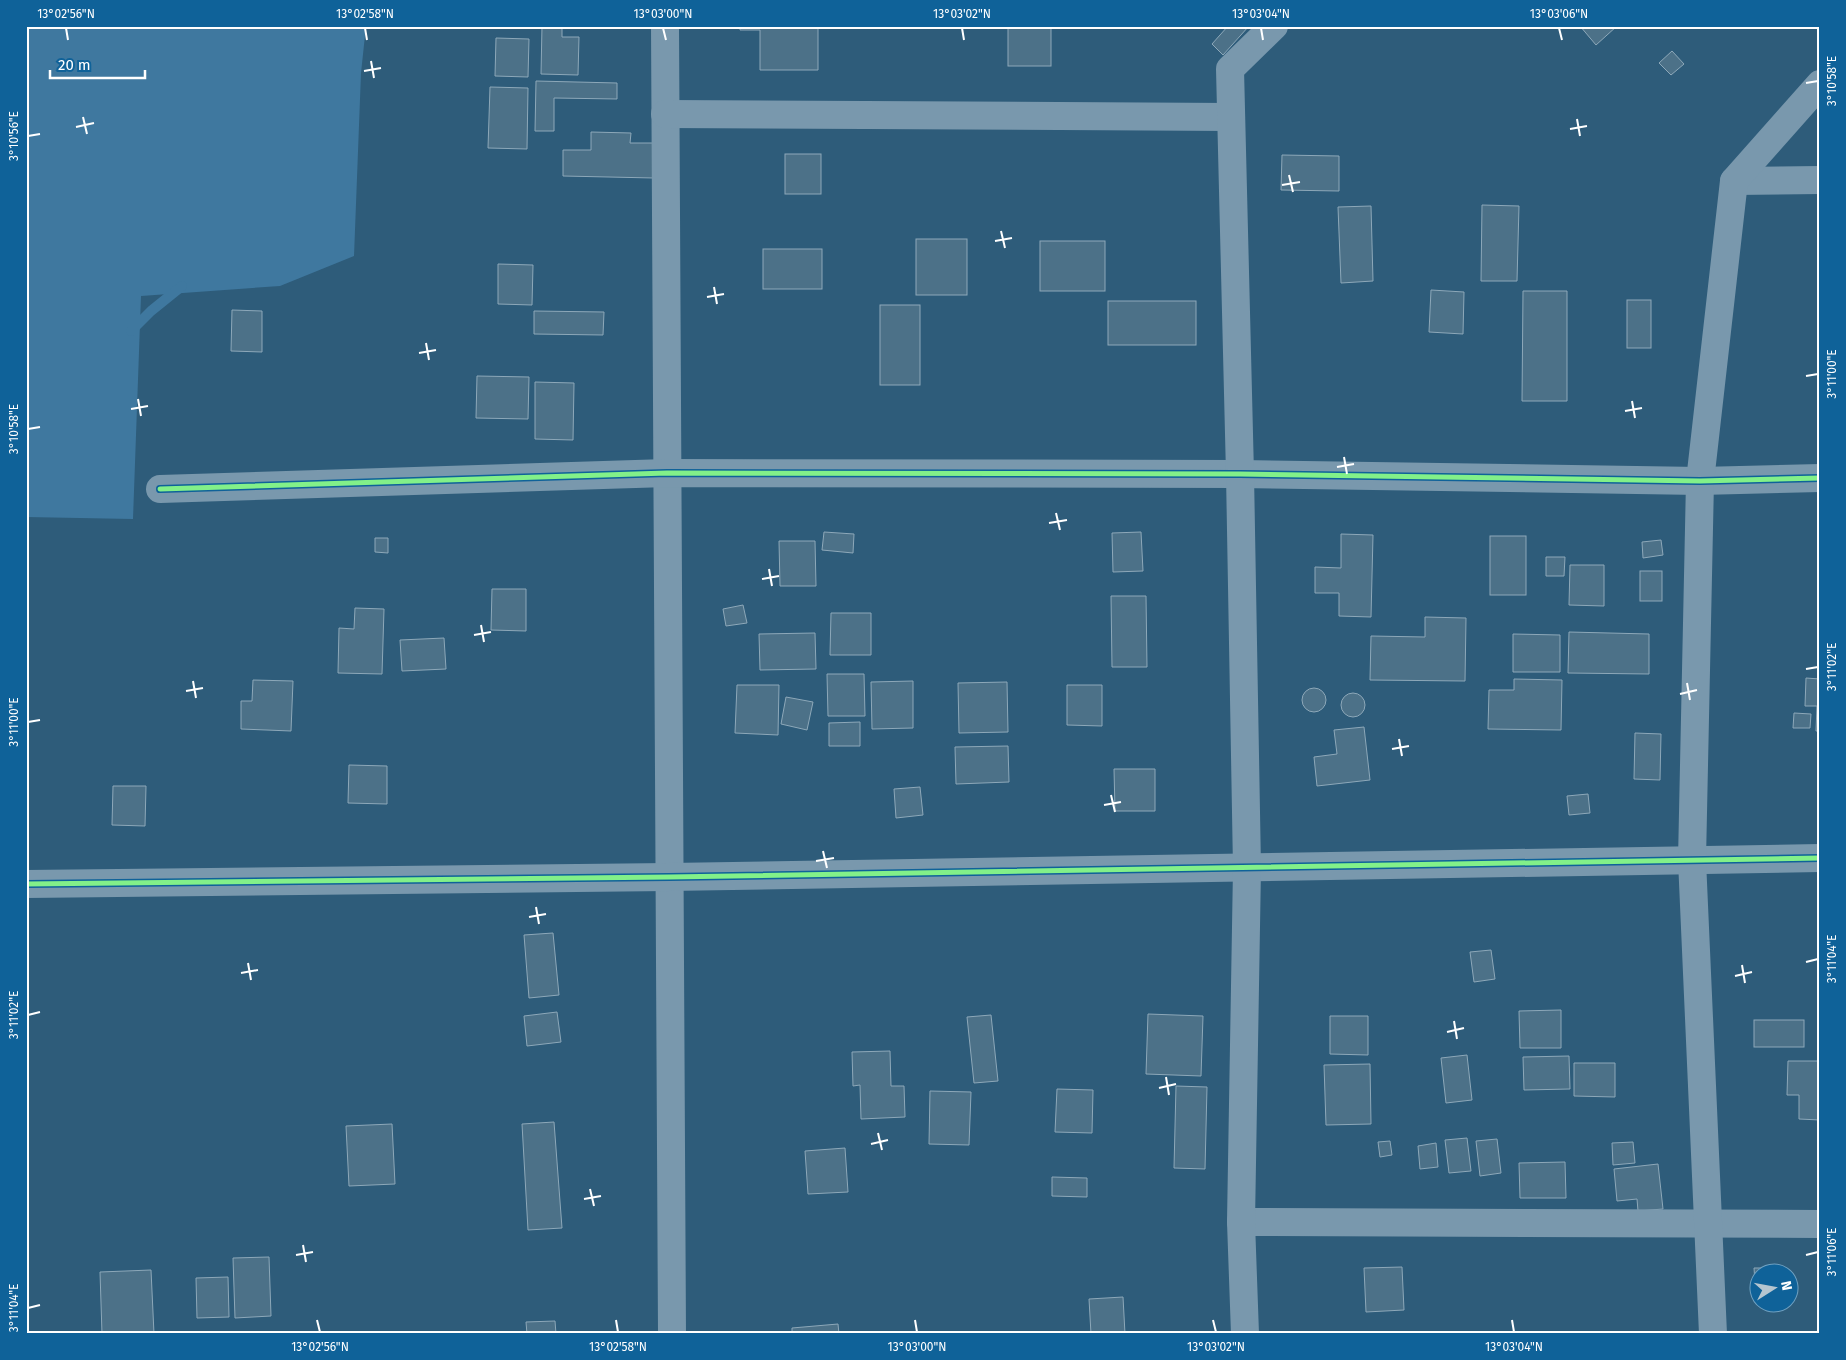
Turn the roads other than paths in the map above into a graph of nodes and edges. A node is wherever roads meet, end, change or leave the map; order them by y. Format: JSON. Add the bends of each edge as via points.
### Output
{"nodes":[{"id":1,"x":665,"y":26,"type":"edge"},
{"id":2,"x":1274,"y":26,"type":"edge"},
{"id":3,"x":1820,"y":84,"type":"edge"},
{"id":4,"x":665,"y":114,"type":"junction"},
{"id":5,"x":1231,"y":117,"type":"junction"},
{"id":6,"x":1820,"y":180,"type":"edge"},
{"id":7,"x":1734,"y":181,"type":"junction"},
{"id":8,"x":667,"y":473,"type":"junction"},
{"id":9,"x":1240,"y":474,"type":"junction"},
{"id":10,"x":1820,"y":478,"type":"edge"},
{"id":11,"x":1700,"y":481,"type":"junction"},
{"id":12,"x":160,"y":489,"type":"dead end"},
{"id":13,"x":1820,"y":858,"type":"edge"},
{"id":14,"x":1692,"y":860,"type":"junction"},
{"id":15,"x":1247,"y":868,"type":"junction"},
{"id":16,"x":669,"y":877,"type":"junction"},
{"id":17,"x":26,"y":884,"type":"edge"},
{"id":18,"x":1241,"y":1222,"type":"junction"},
{"id":19,"x":1708,"y":1224,"type":"junction"},
{"id":20,"x":1820,"y":1224,"type":"edge"},
{"id":21,"x":672,"y":1334,"type":"edge"},
{"id":22,"x":1245,"y":1334,"type":"edge"},
{"id":23,"x":1713,"y":1334,"type":"edge"}],
"edges":[{"from":1,"to":4,"type":"street"},
{"from":2,"to":5,"type":"street","via":[[1230,69]]},
{"from":3,"to":7,"type":"street"},
{"from":4,"to":5,"type":"street"},
{"from":4,"to":8,"type":"street"},
{"from":5,"to":9,"type":"street"},
{"from":6,"to":7,"type":"street"},
{"from":7,"to":11,"type":"street"},
{"from":8,"to":9,"type":"street"},
{"from":8,"to":12,"type":"street"},
{"from":8,"to":16,"type":"street"},
{"from":9,"to":11,"type":"street"},
{"from":9,"to":15,"type":"street"},
{"from":10,"to":11,"type":"street"},
{"from":11,"to":14,"type":"street"},
{"from":13,"to":14,"type":"street"},
{"from":14,"to":15,"type":"street"},
{"from":14,"to":19,"type":"street"},
{"from":15,"to":16,"type":"street"},
{"from":15,"to":18,"type":"street"},
{"from":16,"to":17,"type":"street"},
{"from":16,"to":21,"type":"street"},
{"from":18,"to":19,"type":"street"},
{"from":18,"to":22,"type":"street"},
{"from":19,"to":20,"type":"street"},
{"from":19,"to":23,"type":"street"}]}
